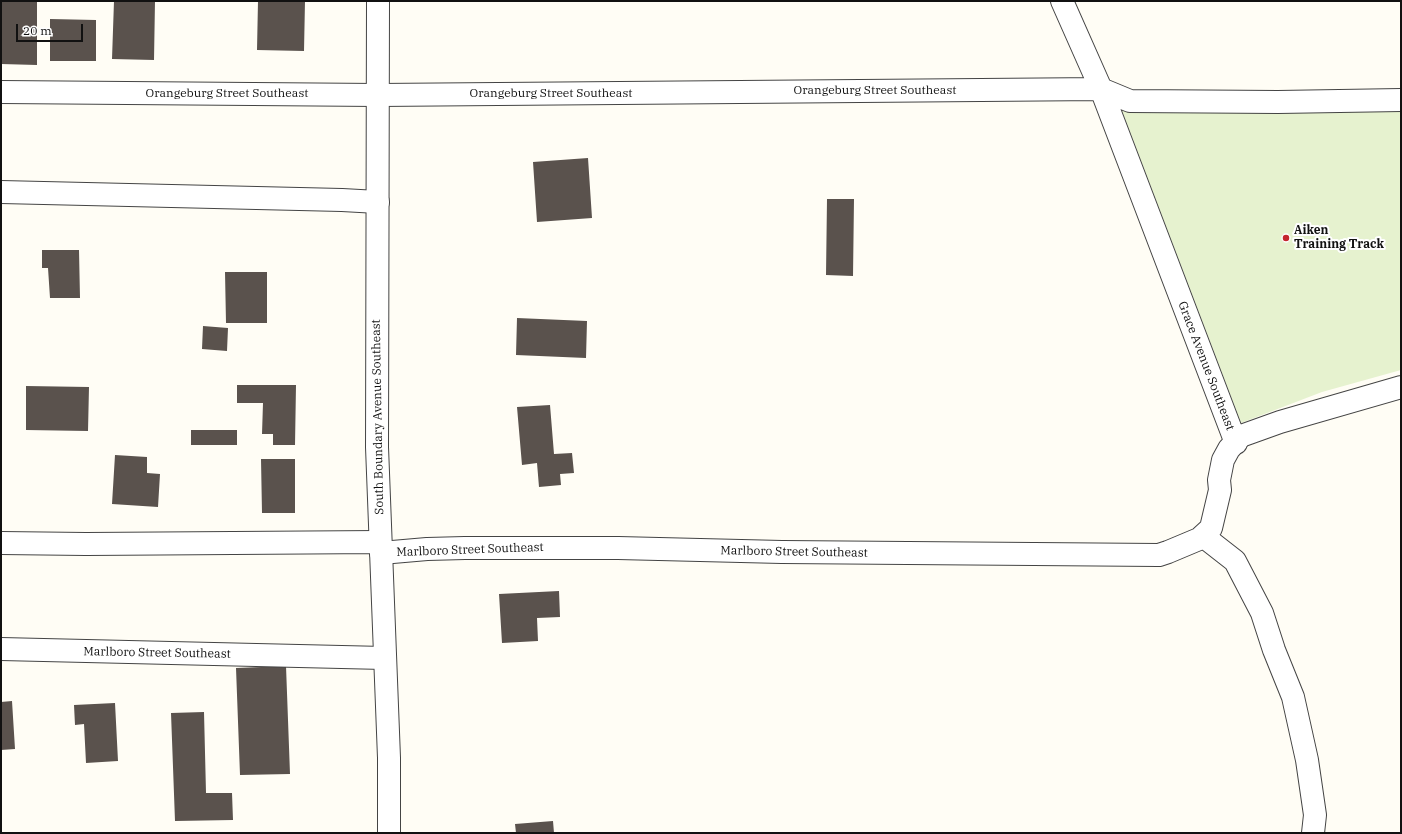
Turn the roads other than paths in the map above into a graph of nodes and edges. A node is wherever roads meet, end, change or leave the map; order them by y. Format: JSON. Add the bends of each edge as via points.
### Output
{"nodes":[{"id":1,"x":378,"y":1,"type":"edge"},
{"id":2,"x":1062,"y":1,"type":"edge"},
{"id":3,"x":1101,"y":89,"type":"junction"},
{"id":4,"x":1,"y":92,"type":"edge"},
{"id":5,"x":378,"y":95,"type":"junction"},
{"id":6,"x":1401,"y":100,"type":"edge"},
{"id":7,"x":1,"y":192,"type":"edge"},
{"id":8,"x":378,"y":202,"type":"junction"},
{"id":9,"x":1401,"y":387,"type":"edge"},
{"id":10,"x":1236,"y":443,"type":"junction"},
{"id":11,"x":1203,"y":536,"type":"junction"},
{"id":12,"x":1,"y":543,"type":"edge"},
{"id":13,"x":381,"y":548,"type":"junction"},
{"id":14,"x":1,"y":649,"type":"edge"},
{"id":15,"x":384,"y":658,"type":"junction"},
{"id":16,"x":389,"y":833,"type":"edge"},
{"id":17,"x":1313,"y":833,"type":"edge"}],
"edges":[{"from":1,"to":5,"type":"street","name":"South Boundary Avenue Southeast"},
{"from":2,"to":3,"type":"street","name":"Grace Avenue Southeast"},
{"from":3,"to":5,"type":"street","name":"Orangeburg Street Southeast"},
{"from":3,"to":6,"type":"street","via":[[1130,101]]},
{"from":3,"to":10,"type":"street","name":"Grace Avenue Southeast"},
{"from":4,"to":5,"type":"street","name":"Orangeburg Street Southeast"},
{"from":5,"to":8,"type":"street","name":"South Boundary Avenue Southeast"},
{"from":7,"to":8,"type":"street"},
{"from":8,"to":13,"type":"street","name":"South Boundary Avenue Southeast","via":[[377,448]]},
{"from":9,"to":10,"type":"street","via":[[1280,422],[1241,436]]},
{"from":10,"to":11,"type":"street","name":"Grace Avenue Southeast","via":[[1223,460],[1220,490],[1211,528]]},
{"from":11,"to":13,"type":"street","name":"Marlboro Street Southeast","via":[[1159,554]]},
{"from":11,"to":17,"type":"street","via":[[1235,561],[1262,613],[1293,697],[1307,760],[1315,815]]},
{"from":12,"to":13,"type":"street","name":"Marlboro Street Southeast"},
{"from":13,"to":15,"type":"street","name":"South Boundary Avenue Southeast"},
{"from":14,"to":15,"type":"street","name":"Marlboro Street Southeast"},
{"from":15,"to":16,"type":"street","name":"South Boundary Avenue Southeast","via":[[389,758]]}]}
